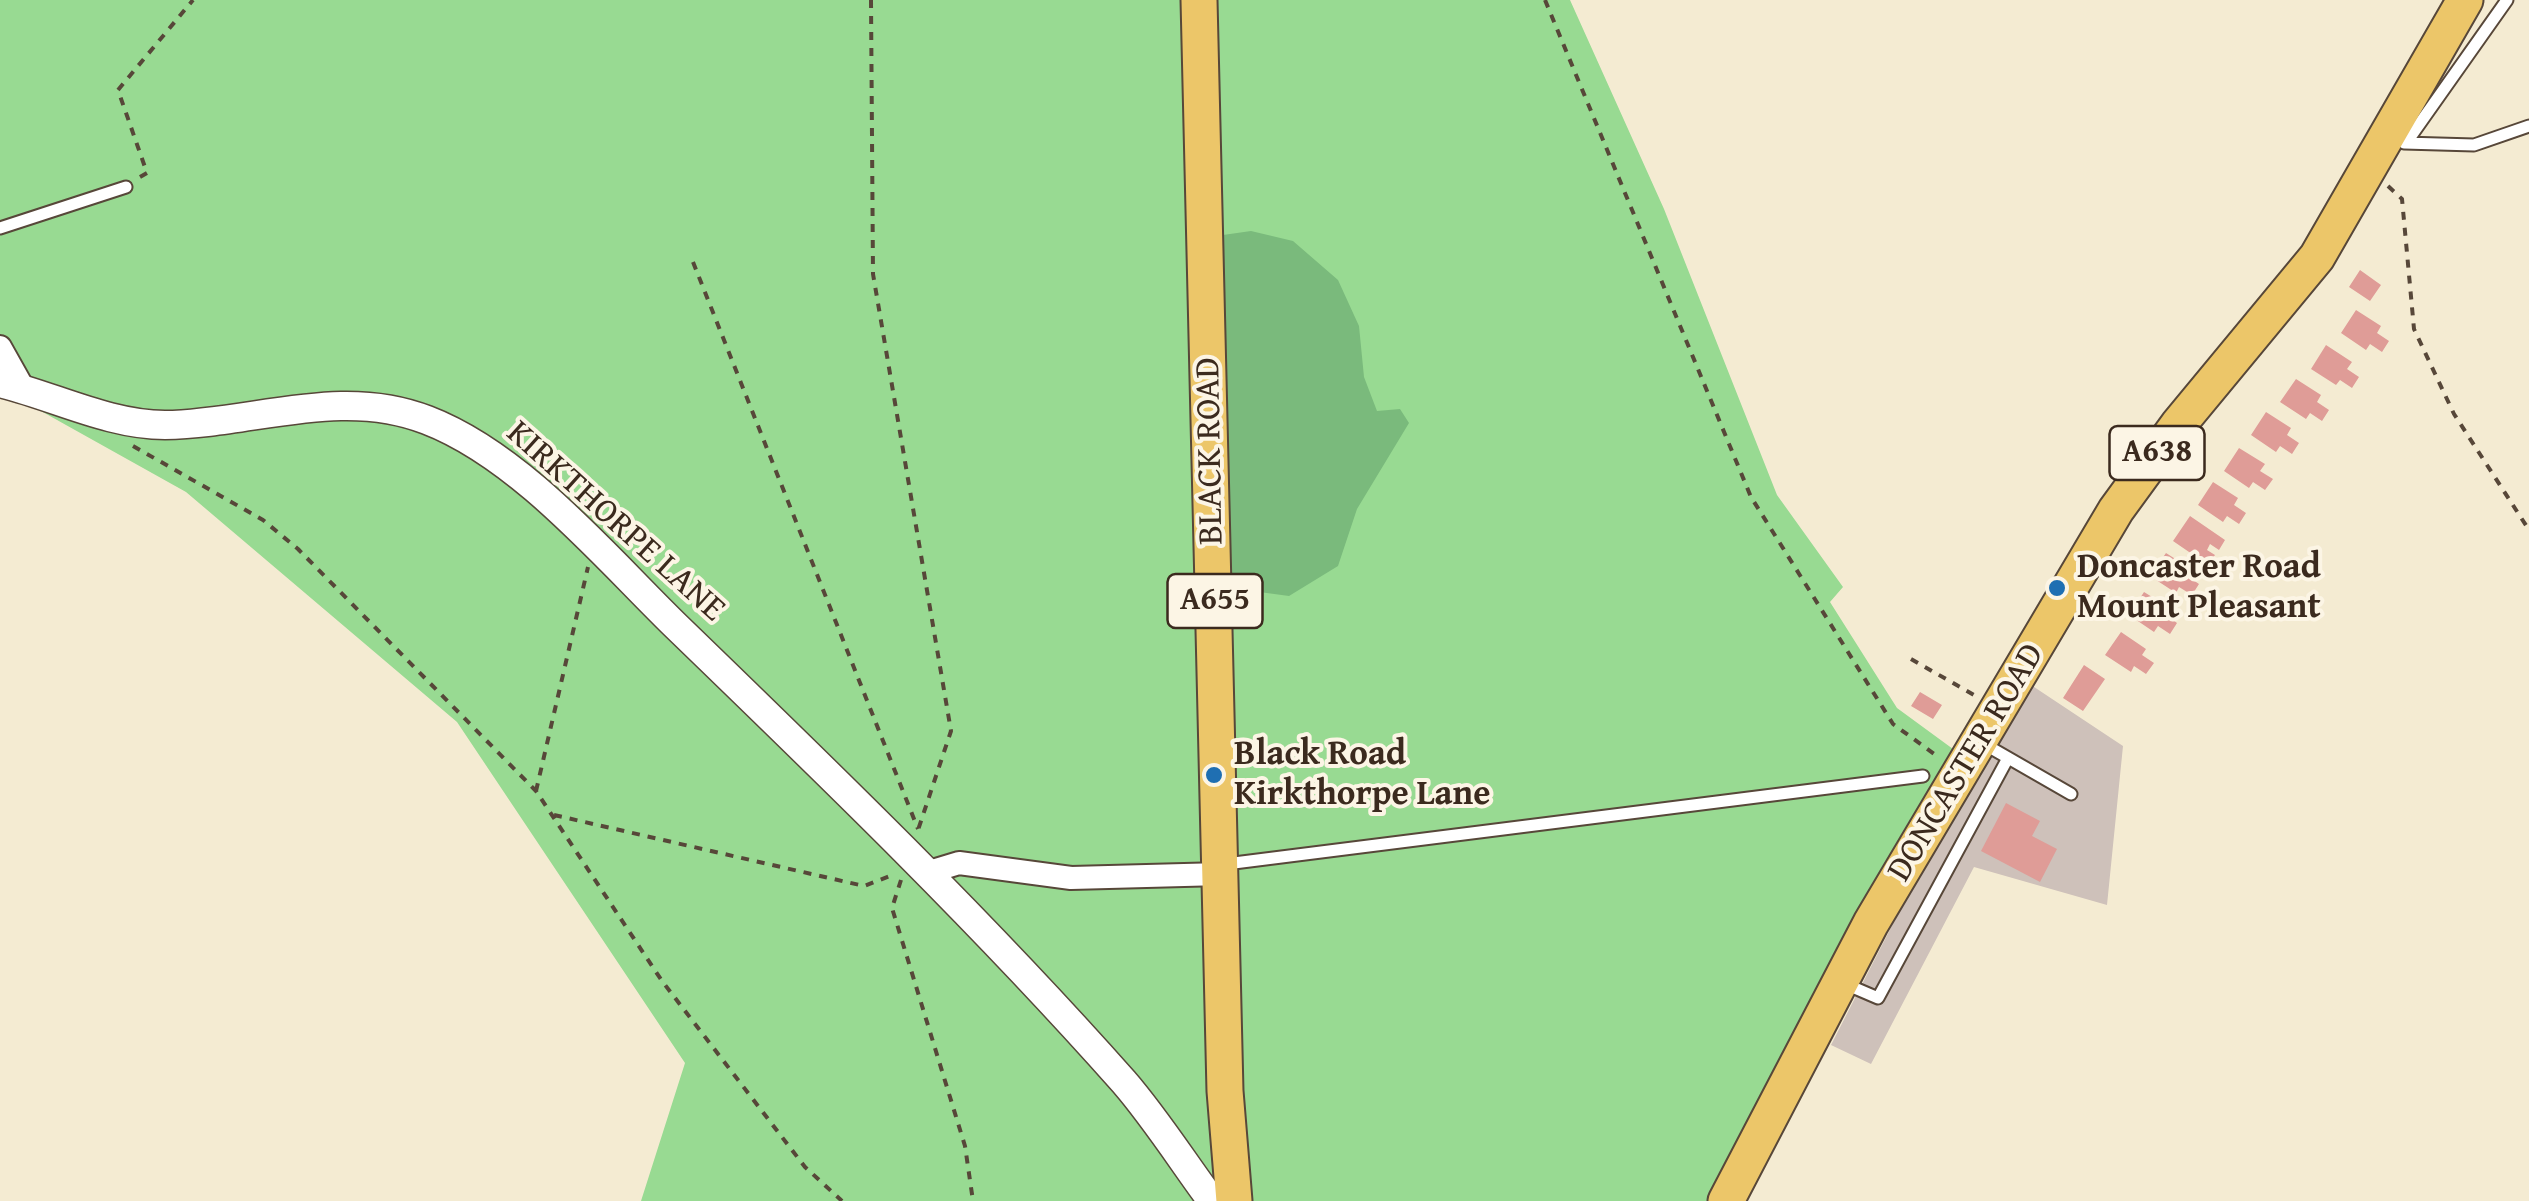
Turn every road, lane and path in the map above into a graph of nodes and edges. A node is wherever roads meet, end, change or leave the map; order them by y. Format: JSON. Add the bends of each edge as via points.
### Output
{"nodes":[{"id":1,"x":193,"y":0,"type":"edge"},
{"id":2,"x":871,"y":0,"type":"edge"},
{"id":3,"x":1199,"y":0,"type":"edge"},
{"id":4,"x":1546,"y":0,"type":"edge"},
{"id":5,"x":2466,"y":0,"type":"edge"},
{"id":6,"x":2508,"y":0,"type":"edge"},
{"id":7,"x":2529,"y":126,"type":"edge"},
{"id":8,"x":2386,"y":152,"type":"junction"},
{"id":9,"x":147,"y":174,"type":"dead end"},
{"id":10,"x":126,"y":186,"type":"dead end"},
{"id":11,"x":0,"y":228,"type":"edge"},
{"id":12,"x":694,"y":262,"type":"dead end"},
{"id":13,"x":5,"y":366,"type":"edge"},
{"id":14,"x":126,"y":442,"type":"dead end"},
{"id":15,"x":2529,"y":530,"type":"edge"},
{"id":16,"x":593,"y":544,"type":"junction"},
{"id":17,"x":1910,"y":659,"type":"dead end"},
{"id":18,"x":2000,"y":710,"type":"junction"},
{"id":19,"x":1994,"y":750,"type":"junction"},
{"id":20,"x":1943,"y":760,"type":"dead end"},
{"id":21,"x":1924,"y":776,"type":"dead end"},
{"id":22,"x":536,"y":791,"type":"junction"},
{"id":23,"x":2071,"y":794,"type":"dead end"},
{"id":24,"x":551,"y":815,"type":"junction"},
{"id":25,"x":918,"y":853,"type":"junction"},
{"id":26,"x":1222,"y":869,"type":"junction"},
{"id":27,"x":1728,"y":1199,"type":"edge"},
{"id":28,"x":842,"y":1201,"type":"edge"},
{"id":29,"x":973,"y":1201,"type":"edge"},
{"id":30,"x":1212,"y":1201,"type":"edge"},
{"id":31,"x":1234,"y":1201,"type":"edge"}],
"edges":[{"from":1,"to":9,"type":"path","via":[[118,90]]},
{"from":2,"to":25,"type":"path","via":[[873,274],[951,731]]},
{"from":3,"to":26,"type":"main road","name":"BLACK ROAD","number":"A655"},
{"from":4,"to":20,"type":"path","via":[[1751,496],[1893,724]]},
{"from":5,"to":8,"type":"main road","name":"DONCASTER ROAD","number":"A638"},
{"from":6,"to":8,"type":"lane"},
{"from":7,"to":8,"type":"lane","via":[[2474,145]]},
{"from":8,"to":15,"type":"path","via":[[2402,199],[2414,328],[2454,414]]},
{"from":8,"to":18,"type":"main road","name":"DONCASTER ROAD","number":"A638","via":[[2317,256],[2116,510]]},
{"from":10,"to":11,"type":"lane"},
{"from":12,"to":25,"type":"path"},
{"from":13,"to":16,"type":"street","name":"KIRKTHORPE LANE","via":[[130,422],[163,425],[311,407],[402,412],[470,442]]},
{"from":14,"to":22,"type":"path","via":[[264,520]]},
{"from":16,"to":22,"type":"path"},
{"from":16,"to":25,"type":"street","name":"KIRKTHORPE LANE"},
{"from":17,"to":18,"type":"path"},
{"from":18,"to":19,"type":"main road","name":"DONCASTER ROAD","number":"A638"},
{"from":19,"to":23,"type":"lane"},
{"from":19,"to":27,"type":"main road","name":"DONCASTER ROAD","number":"A638","via":[[1839,981]]},
{"from":21,"to":26,"type":"lane"},
{"from":22,"to":24,"type":"path"},
{"from":24,"to":28,"type":"path","via":[[662,981],[805,1167]]},
{"from":24,"to":29,"type":"path","via":[[864,886],[904,871],[892,908],[965,1146]]},
{"from":25,"to":26,"type":"street","via":[[1071,878]]},
{"from":25,"to":30,"type":"street","name":"KIRKTHORPE LANE","via":[[1126,1085]]},
{"from":26,"to":31,"type":"main road","name":"BLACK ROAD","number":"A655","via":[[1225,1091]]}]}
